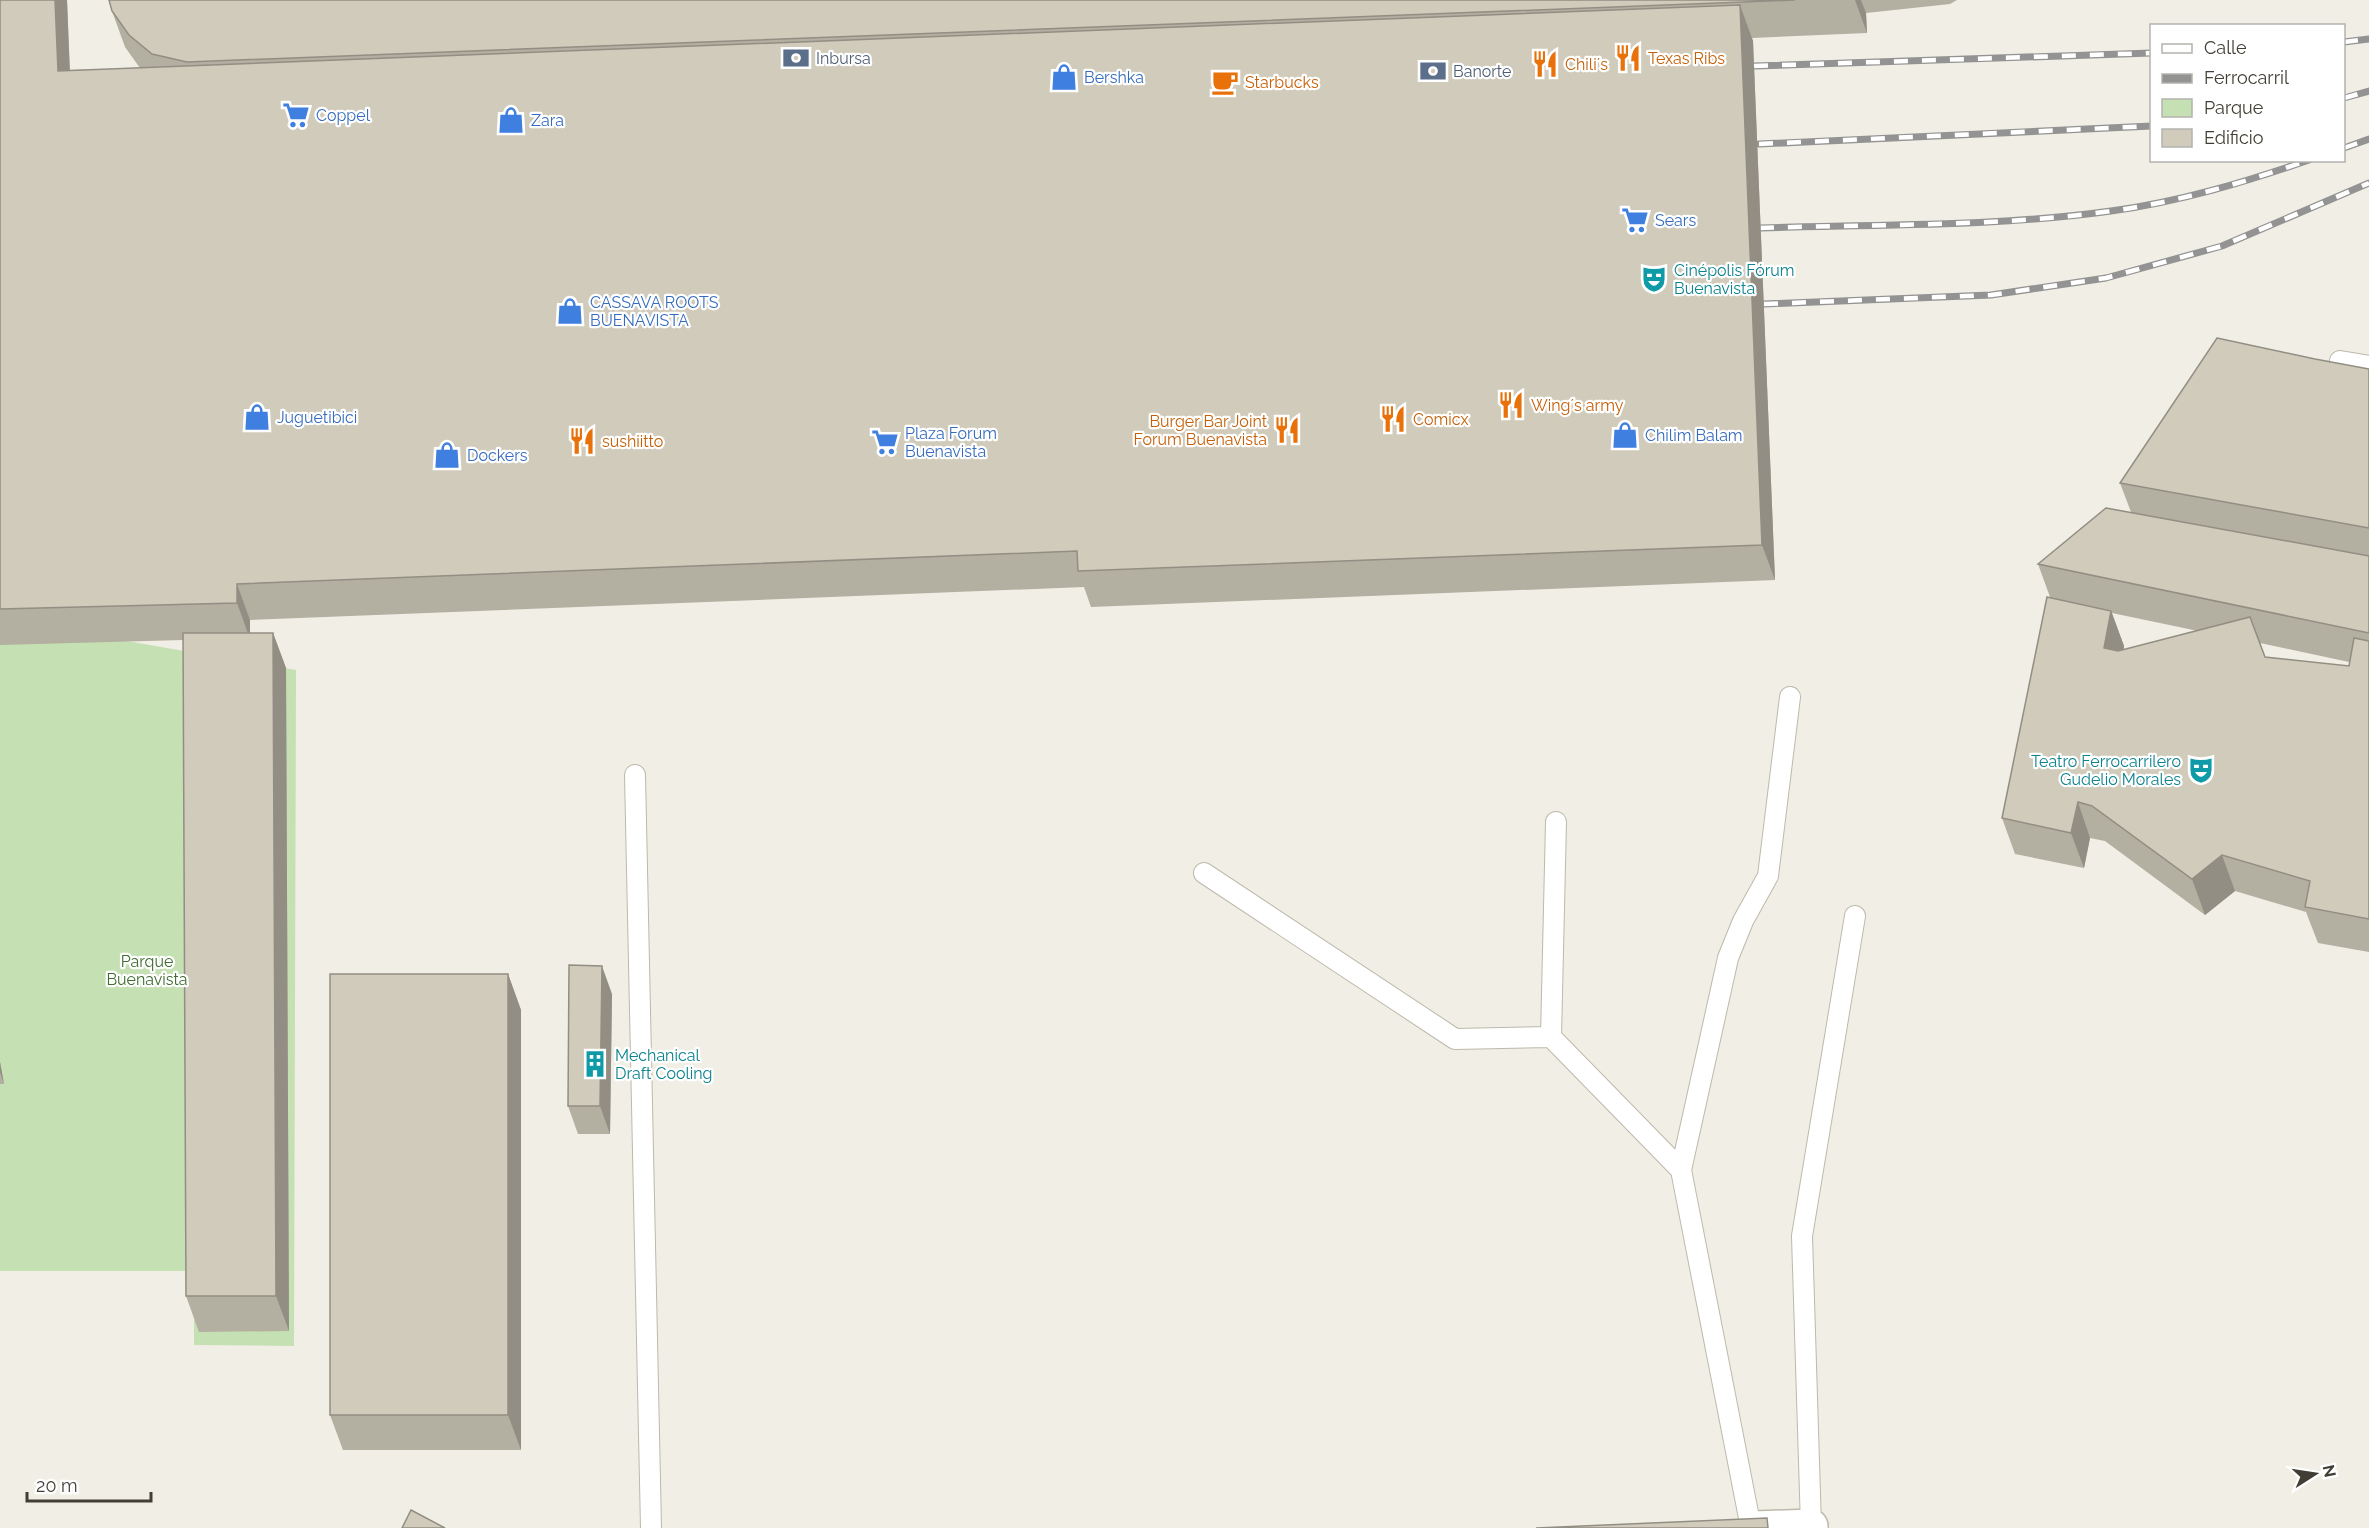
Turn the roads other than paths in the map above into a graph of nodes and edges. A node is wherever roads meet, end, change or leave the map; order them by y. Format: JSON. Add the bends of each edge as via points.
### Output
{"nodes":[{"id":1,"x":2340,"y":361,"type":"edge"},
{"id":2,"x":2369,"y":366,"type":"edge"},
{"id":3,"x":1790,"y":697,"type":"dead end"},
{"id":4,"x":635,"y":775,"type":"dead end"},
{"id":5,"x":1556,"y":822,"type":"dead end"},
{"id":6,"x":1204,"y":873,"type":"dead end"},
{"id":7,"x":1855,"y":916,"type":"dead end"},
{"id":8,"x":1551,"y":1037,"type":"junction"},
{"id":9,"x":1681,"y":1170,"type":"junction"},
{"id":10,"x":1811,"y":1527,"type":"edge"},
{"id":11,"x":651,"y":1528,"type":"edge"},
{"id":12,"x":1753,"y":1528,"type":"edge"}],
"edges":[{"from":1,"to":2,"type":"lane"},
{"from":3,"to":9,"type":"lane","via":[[1768,876],[1728,958]]},
{"from":4,"to":11,"type":"lane"},
{"from":5,"to":8,"type":"lane"},
{"from":6,"to":8,"type":"lane","via":[[1455,1039]]},
{"from":7,"to":10,"type":"lane","via":[[1802,1236]]},
{"from":8,"to":9,"type":"lane"},
{"from":9,"to":12,"type":"lane"},
{"from":10,"to":12,"type":"street"}]}
